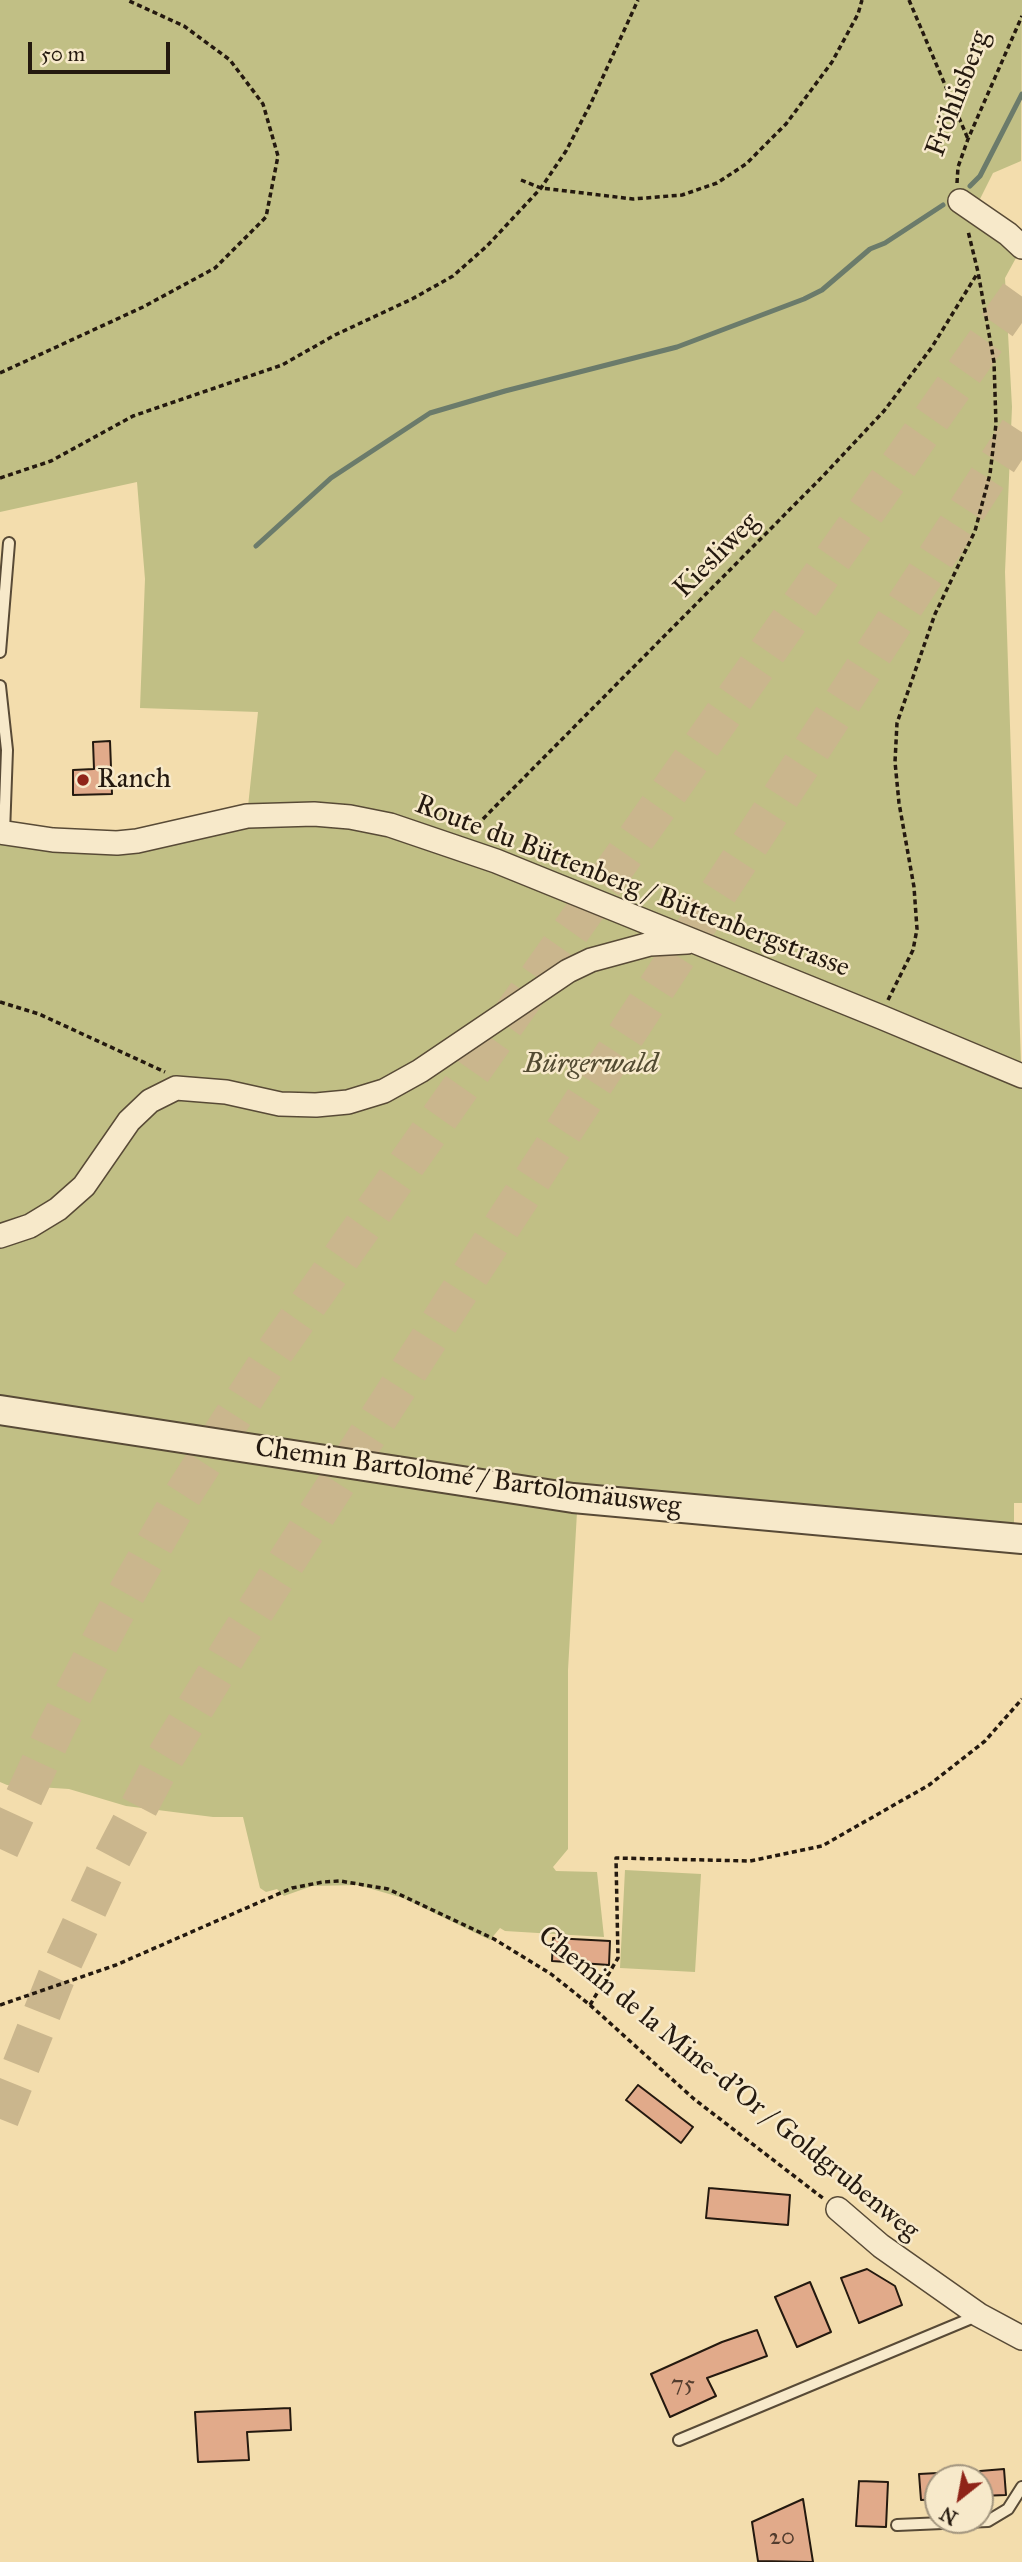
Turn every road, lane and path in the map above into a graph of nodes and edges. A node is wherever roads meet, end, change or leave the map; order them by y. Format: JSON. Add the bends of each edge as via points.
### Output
{"nodes":[{"id":1,"x":127,"y":0,"type":"edge"},
{"id":2,"x":638,"y":0,"type":"edge"},
{"id":3,"x":862,"y":0,"type":"edge"},
{"id":4,"x":909,"y":0,"type":"edge"},
{"id":5,"x":1022,"y":16,"type":"edge"},
{"id":6,"x":968,"y":139,"type":"junction"},
{"id":7,"x":521,"y":180,"type":"dead end"},
{"id":8,"x":541,"y":188,"type":"junction"},
{"id":9,"x":960,"y":201,"type":"junction"},
{"id":10,"x":1022,"y":247,"type":"edge"},
{"id":11,"x":978,"y":272,"type":"junction"},
{"id":12,"x":0,"y":373,"type":"edge"},
{"id":13,"x":0,"y":478,"type":"edge"},
{"id":14,"x":9,"y":543,"type":"dead end"},
{"id":15,"x":0,"y":652,"type":"edge"},
{"id":16,"x":0,"y":686,"type":"edge"},
{"id":17,"x":2,"y":832,"type":"edge"},
{"id":18,"x":456,"y":846,"type":"junction"},
{"id":19,"x":694,"y":942,"type":"junction"},
{"id":20,"x":0,"y":1002,"type":"edge"},
{"id":21,"x":881,"y":1017,"type":"junction"},
{"id":22,"x":1022,"y":1076,"type":"edge"},
{"id":23,"x":176,"y":1088,"type":"junction"},
{"id":24,"x":0,"y":1236,"type":"edge"},
{"id":25,"x":0,"y":1410,"type":"edge"},
{"id":26,"x":1022,"y":1539,"type":"edge"},
{"id":27,"x":1022,"y":1699,"type":"edge"},
{"id":28,"x":0,"y":2005,"type":"edge"},
{"id":29,"x":590,"y":2005,"type":"junction"},
{"id":30,"x":838,"y":2209,"type":"joint"},
{"id":31,"x":978,"y":2315,"type":"junction"},
{"id":32,"x":1022,"y":2338,"type":"edge"},
{"id":33,"x":678,"y":2440,"type":"dead end"},
{"id":34,"x":1022,"y":2487,"type":"edge"},
{"id":35,"x":897,"y":2525,"type":"dead end"}],
"edges":[{"from":1,"to":12,"type":"path","via":[[184,26],[230,60],[263,104],[278,156],[266,217],[215,268]]},
{"from":2,"to":8,"type":"path","via":[[591,103]]},
{"from":3,"to":8,"type":"path","via":[[832,62],[786,124],[746,164],[717,183],[682,195],[632,200]]},
{"from":4,"to":6,"type":"path"},
{"from":5,"to":6,"type":"path","name":"Fröhlisberg"},
{"from":6,"to":9,"type":"path","name":"Fröhlisberg","via":[[958,167]]},
{"from":7,"to":8,"type":"path"},
{"from":8,"to":13,"type":"path","via":[[453,276],[411,299],[282,365],[134,416],[51,461]]},
{"from":9,"to":10,"type":"street","name":"Fröhlisberg"},
{"from":9,"to":11,"type":"path"},
{"from":11,"to":18,"type":"path","name":"Kiesliweg","via":[[932,347],[884,411]]},
{"from":11,"to":21,"type":"path","via":[[994,362],[996,424],[990,474],[975,531],[934,614],[897,723],[898,803],[917,929],[913,950]]},
{"from":14,"to":15,"type":"lane"},
{"from":16,"to":17,"type":"lane","via":[[7,750]]},
{"from":17,"to":18,"type":"street","name":"Route du Büttenberg / Büttenbergstrasse","via":[[117,843],[247,816],[314,814],[390,825]]},
{"from":18,"to":19,"type":"street","name":"Route du Büttenberg / Büttenbergstrasse"},
{"from":19,"to":21,"type":"street","name":"Route du Büttenberg / Büttenbergstrasse"},
{"from":19,"to":23,"type":"street","via":[[650,944],[579,965],[420,1072],[384,1091],[348,1102],[280,1104],[226,1092]]},
{"from":20,"to":23,"type":"path","via":[[39,1014],[164,1070]]},
{"from":21,"to":22,"type":"street","name":"Route du Büttenberg / Büttenbergstrasse"},
{"from":23,"to":24,"type":"street","via":[[150,1101],[129,1121],[84,1186],[58,1209],[30,1226]]},
{"from":25,"to":26,"type":"street","name":"Chemin Bartolomé / Bartolomäusweg","via":[[573,1498]]},
{"from":27,"to":29,"type":"path","via":[[985,1741],[929,1785],[822,1846],[750,1861],[616,1858],[618,1958]]},
{"from":28,"to":29,"type":"path","name":"Chemin de la Mine-d'Or / Goldgrubenweg","via":[[116,1965],[292,1888],[341,1881],[388,1889],[494,1938]]},
{"from":29,"to":30,"type":"path","name":"Chemin de la Mine-d'Or / Goldgrubenweg","via":[[694,2099]]},
{"from":30,"to":31,"type":"street","name":"Chemin de la Mine-d'Or / Goldgrubenweg","via":[[881,2246]]},
{"from":31,"to":32,"type":"street","name":"Chemin de la Mine-d'Or / Goldgrubenweg"},
{"from":31,"to":33,"type":"lane"},
{"from":34,"to":35,"type":"lane","via":[[1008,2509],[988,2521]]}]}
